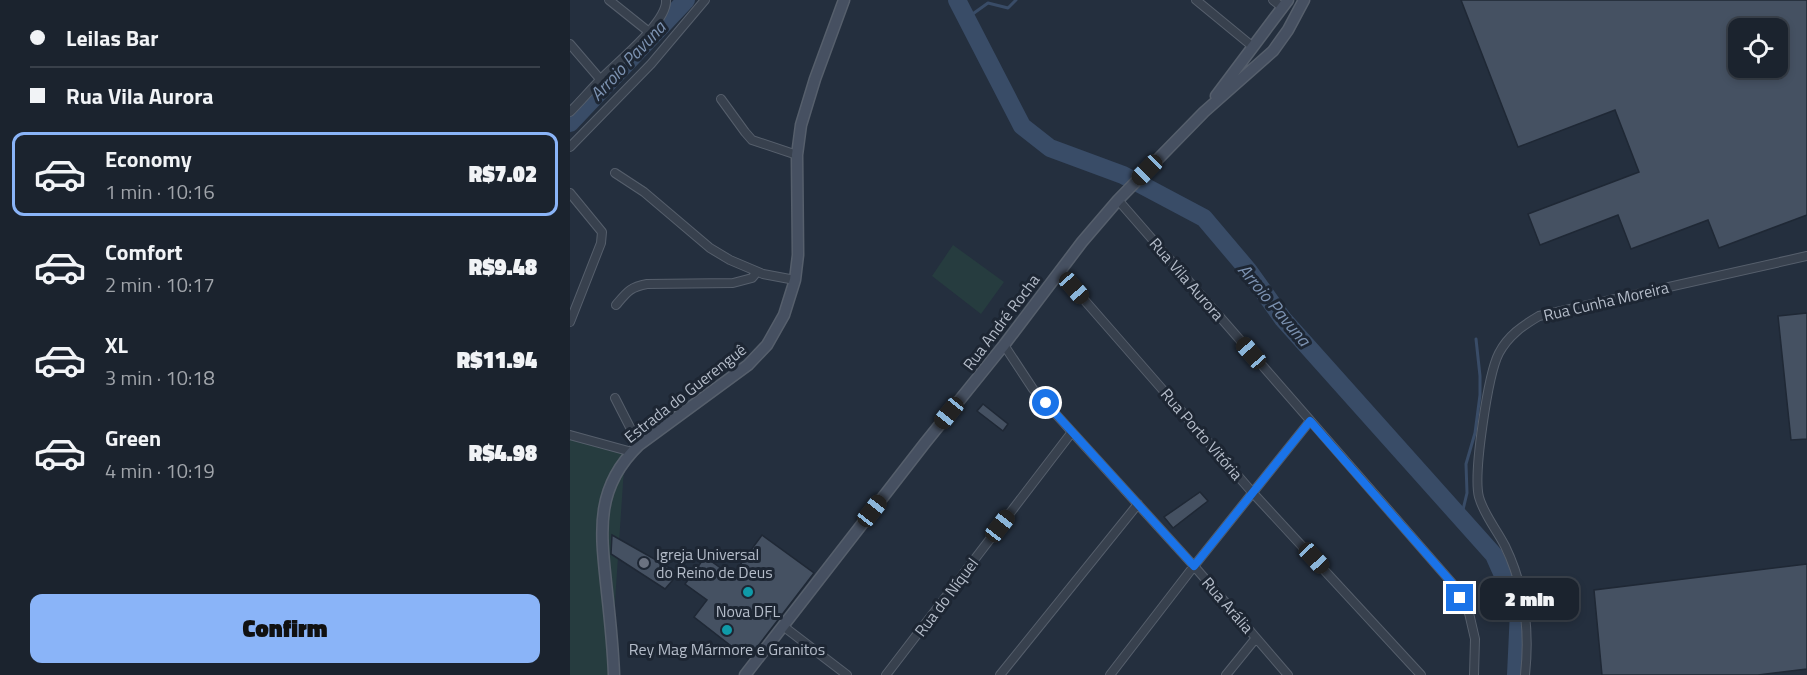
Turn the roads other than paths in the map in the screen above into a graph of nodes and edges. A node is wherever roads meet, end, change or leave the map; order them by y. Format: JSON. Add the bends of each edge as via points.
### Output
{"nodes":[{"id":1,"x":609,"y":0,"type":"edge"},
{"id":2,"x":705,"y":0,"type":"edge"},
{"id":3,"x":844,"y":0,"type":"edge"},
{"id":4,"x":1196,"y":0,"type":"edge"},
{"id":5,"x":1304,"y":0,"type":"edge"},
{"id":6,"x":1281,"y":2,"type":"edge"},
{"id":7,"x":666,"y":4,"type":"edge"},
{"id":8,"x":649,"y":32,"type":"junction"},
{"id":9,"x":570,"y":44,"type":"edge"},
{"id":10,"x":1252,"y":46,"type":"junction"},
{"id":11,"x":600,"y":79,"type":"junction"},
{"id":12,"x":721,"y":99,"type":"dead end"},
{"id":13,"x":570,"y":112,"type":"edge"},
{"id":14,"x":1204,"y":112,"type":"junction"},
{"id":15,"x":570,"y":147,"type":"edge"},
{"id":16,"x":797,"y":155,"type":"junction"},
{"id":17,"x":615,"y":173,"type":"dead end"},
{"id":18,"x":570,"y":193,"type":"edge"},
{"id":19,"x":1120,"y":198,"type":"junction"},
{"id":20,"x":1807,"y":256,"type":"edge"},
{"id":21,"x":1059,"y":271,"type":"junction"},
{"id":22,"x":758,"y":272,"type":"junction"},
{"id":23,"x":795,"y":280,"type":"junction"},
{"id":24,"x":616,"y":305,"type":"dead end"},
{"id":25,"x":570,"y":322,"type":"edge"},
{"id":26,"x":1004,"y":345,"type":"junction"},
{"id":27,"x":615,"y":398,"type":"dead end"},
{"id":28,"x":1310,"y":421,"type":"junction"},
{"id":29,"x":1072,"y":432,"type":"junction"},
{"id":30,"x":570,"y":435,"type":"edge"},
{"id":31,"x":635,"y":448,"type":"junction"},
{"id":32,"x":1252,"y":492,"type":"junction"},
{"id":33,"x":1138,"y":504,"type":"junction"},
{"id":34,"x":1194,"y":566,"type":"junction"},
{"id":35,"x":783,"y":626,"type":"junction"},
{"id":36,"x":1256,"y":638,"type":"junction"},
{"id":37,"x":614,"y":675,"type":"edge"},
{"id":38,"x":746,"y":675,"type":"edge"},
{"id":39,"x":847,"y":675,"type":"edge"},
{"id":40,"x":886,"y":675,"type":"edge"},
{"id":41,"x":1000,"y":675,"type":"edge"},
{"id":42,"x":1110,"y":675,"type":"edge"},
{"id":43,"x":1226,"y":675,"type":"edge"},
{"id":44,"x":1288,"y":675,"type":"edge"},
{"id":45,"x":1421,"y":675,"type":"edge"},
{"id":46,"x":1474,"y":675,"type":"edge"},
{"id":47,"x":1525,"y":675,"type":"edge"}],
"edges":[{"from":1,"to":8,"type":"street"},
{"from":2,"to":15,"type":"street","via":[[651,64]]},
{"from":3,"to":16,"type":"main road","name":"Estrada do Guerenguê","via":[[806,108]]},
{"from":4,"to":10,"type":"street"},
{"from":5,"to":14,"type":"main road","name":"Rua André Rocha","via":[[1273,51]]},
{"from":6,"to":10,"type":"main road","name":"Rua André Rocha"},
{"from":7,"to":8,"type":"street"},
{"from":8,"to":11,"type":"street"},
{"from":9,"to":11,"type":"street"},
{"from":10,"to":14,"type":"main road","name":"Rua André Rocha"},
{"from":11,"to":13,"type":"street"},
{"from":12,"to":16,"type":"street","via":[[752,140]]},
{"from":14,"to":19,"type":"main road","name":"Rua André Rocha"},
{"from":16,"to":23,"type":"main road","name":"Estrada do Guerenguê"},
{"from":17,"to":22,"type":"street","via":[[644,192],[710,248]]},
{"from":18,"to":25,"type":"street","via":[[602,230],[602,236]]},
{"from":19,"to":21,"type":"main road","name":"Rua André Rocha"},
{"from":19,"to":28,"type":"street","name":"Rua Vila Aurora"},
{"from":20,"to":47,"type":"street","name":"Rua Cunha Moreira","via":[[1539,316],[1507,340],[1492,370],[1478,490],[1521,586],[1527,623]]},
{"from":21,"to":26,"type":"main road","name":"Rua André Rocha"},
{"from":21,"to":32,"type":"street","name":"Rua Porto Vitória"},
{"from":22,"to":23,"type":"street"},
{"from":22,"to":24,"type":"street","via":[[752,279],[733,283],[638,286]]},
{"from":23,"to":31,"type":"main road","name":"Estrada do Guerenguê","via":[[784,315],[757,357]]},
{"from":26,"to":29,"type":"street","name":"Rua Arália","via":[[1033,388]]},
{"from":26,"to":35,"type":"main road","name":"Rua André Rocha"},
{"from":27,"to":31,"type":"street"},
{"from":28,"to":32,"type":"street"},
{"from":28,"to":46,"type":"street","name":"Rua Vila Aurora","via":[[1452,583],[1469,613],[1475,639]]},
{"from":29,"to":33,"type":"street","name":"Rua Arália"},
{"from":29,"to":40,"type":"street","name":"Rua do Níquel"},
{"from":30,"to":31,"type":"street"},
{"from":31,"to":37,"type":"main road","name":"Estrada do Guerenguê","via":[[612,483],[603,513],[602,546]]},
{"from":32,"to":34,"type":"street"},
{"from":32,"to":45,"type":"street","name":"Rua Porto Vitória"},
{"from":33,"to":34,"type":"street","name":"Rua Arália"},
{"from":33,"to":41,"type":"street"},
{"from":34,"to":36,"type":"street","name":"Rua Arália"},
{"from":34,"to":42,"type":"street"},
{"from":35,"to":38,"type":"main road","name":"Rua André Rocha"},
{"from":35,"to":39,"type":"street"},
{"from":36,"to":43,"type":"street"},
{"from":36,"to":44,"type":"street","name":"Rua Arália"}]}
